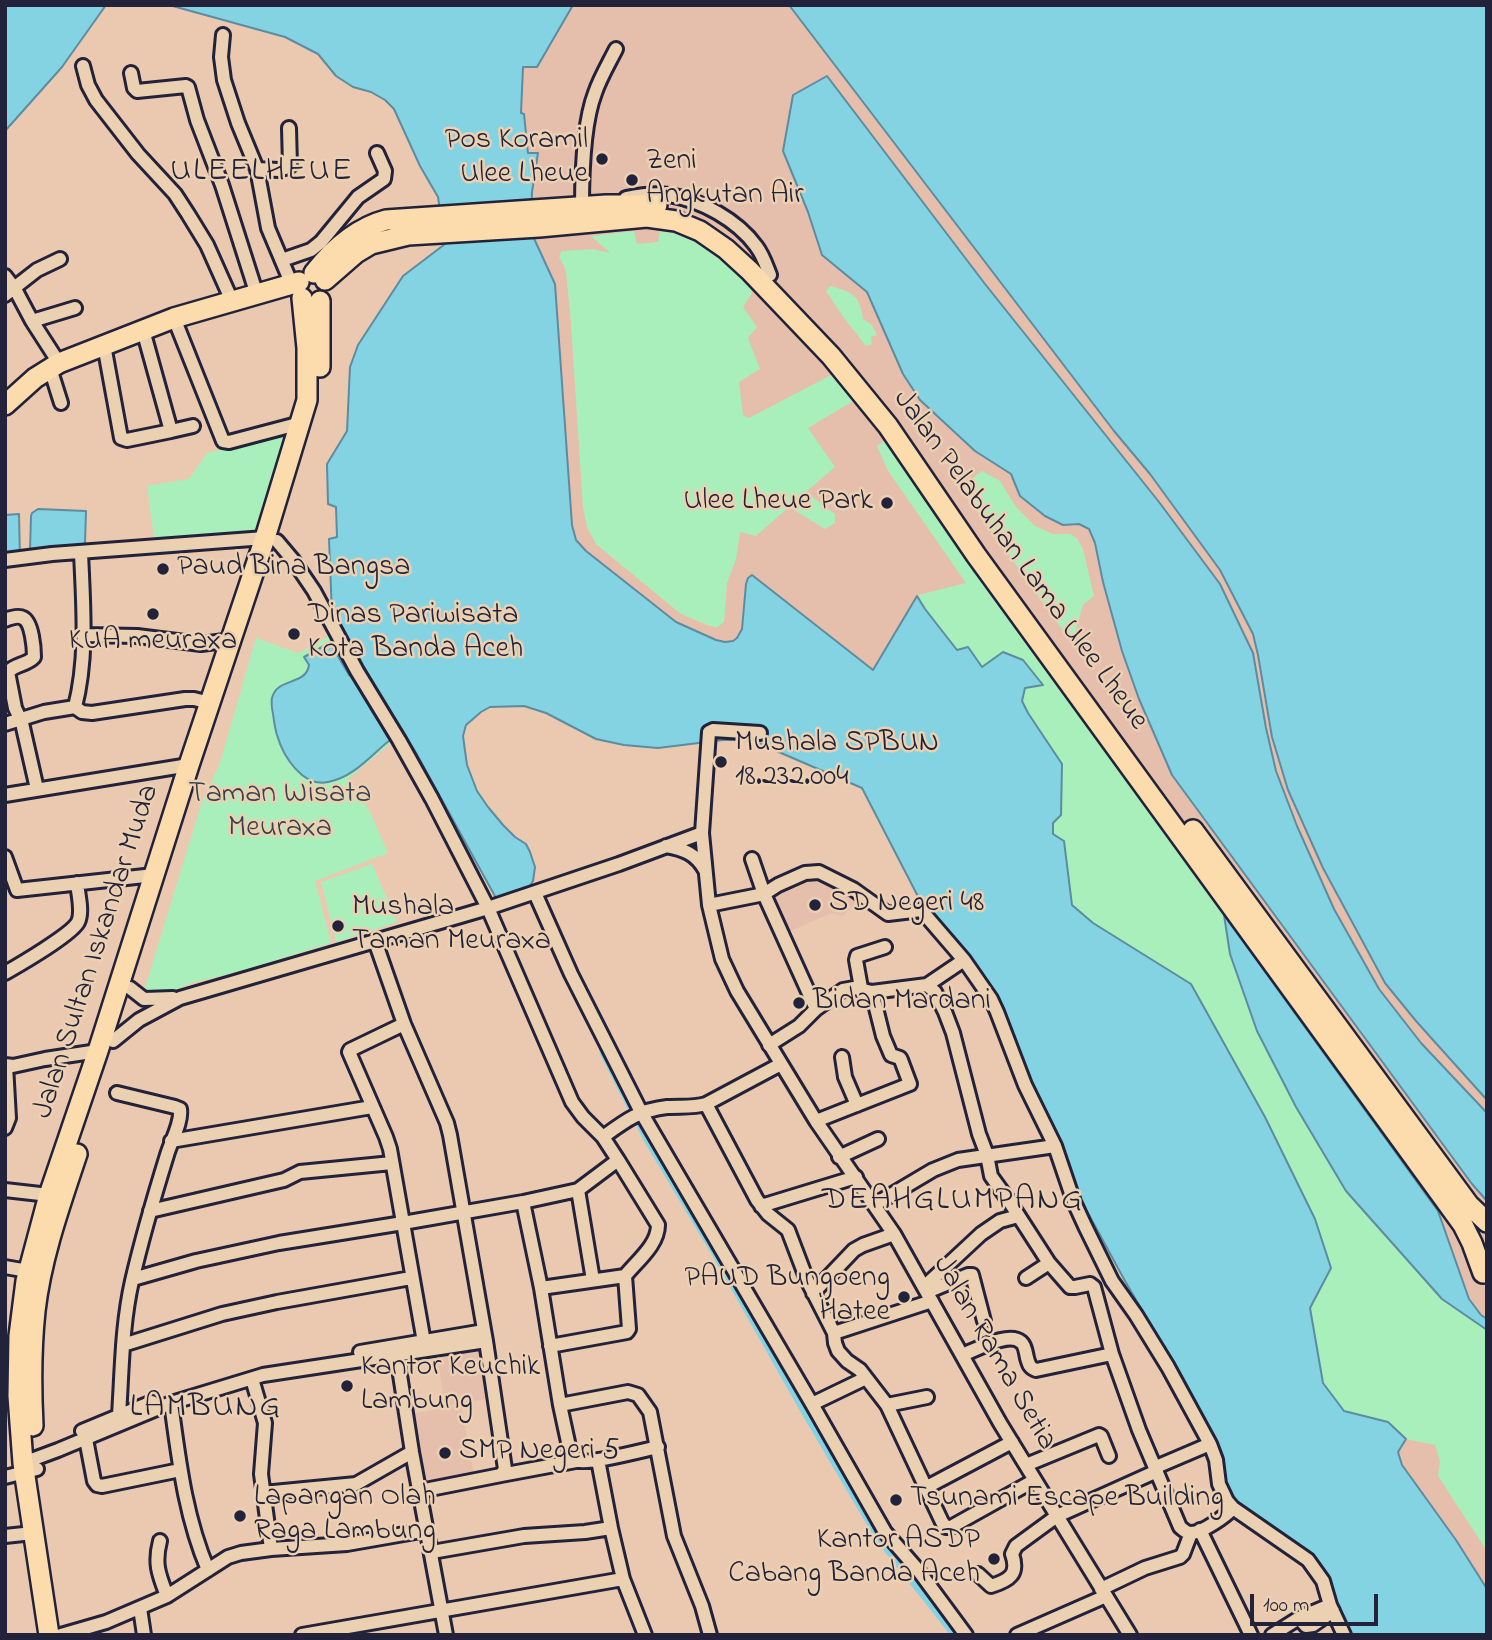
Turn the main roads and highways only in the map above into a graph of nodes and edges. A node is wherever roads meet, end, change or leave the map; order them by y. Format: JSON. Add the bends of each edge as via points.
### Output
{"nodes":[{"id":1,"x":540,"y":219,"type":"junction"},
{"id":2,"x":309,"y":287,"type":"junction"},
{"id":3,"x":5,"y":405,"type":"edge"},
{"id":4,"x":893,"y":422,"type":"junction"},
{"id":5,"x":271,"y":540,"type":"junction"},
{"id":6,"x":106,"y":1046,"type":"junction"},
{"id":7,"x":1487,"y":1222,"type":"edge"},
{"id":8,"x":1486,"y":1272,"type":"edge"},
{"id":9,"x":12,"y":1398,"type":"edge"},
{"id":10,"x":26,"y":1464,"type":"edge"},
{"id":11,"x":49,"y":1635,"type":"edge"},
{"id":12,"x":61,"y":1635,"type":"edge"}],
"edges":[{"from":1,"to":2,"type":"highway","name":"Jalan Pelabuhan Lama Ulee Lheue","via":[[437,225],[376,242]]},
{"from":1,"to":4,"type":"highway","name":"Jalan Pelabuhan Lama Ulee Lheue","via":[[647,217],[676,220],[700,231],[750,271]]},
{"from":1,"to":4,"type":"highway","name":"Jalan Pelabuhan Lama Ulee Lheue","via":[[606,205],[664,206],[705,220],[770,275],[840,348]]},
{"from":2,"to":3,"type":"highway","via":[[174,317],[55,366]]},
{"from":2,"to":5,"type":"highway","name":"Jalan Sultan Iskandar Muda","via":[[307,400]]},
{"from":2,"to":5,"type":"highway","name":"Jalan Sultan Iskandar Muda","via":[[320,379],[313,426]]},
{"from":4,"to":7,"type":"highway","name":"Jalan Pelabuhan Lama Ulee Lheue","via":[[1469,1205]]},
{"from":4,"to":8,"type":"highway","name":"Jalan Pelabuhan Lama Ulee Lheue","via":[[976,555],[1463,1225]]},
{"from":5,"to":6,"type":"highway","name":"Jalan Sultan Iskandar Muda","via":[[130,988]]},
{"from":5,"to":6,"type":"highway","name":"Jalan Sultan Iskandar Muda","via":[[232,640],[154,875]]},
{"from":6,"to":9,"type":"highway","name":"Jalan Sultan Iskandar Muda","via":[[49,1195],[28,1271]]},
{"from":6,"to":10,"type":"highway","name":"Jalan Sultan Iskandar Muda","via":[[41,1273]]},
{"from":9,"to":10,"type":"highway","name":"Jalan Sultan Iskandar Muda"},
{"from":10,"to":11,"type":"highway","name":"Jalan Sultan Iskandar Muda"},
{"from":10,"to":12,"type":"highway","name":"Jalan Sultan Iskandar Muda"}]}
